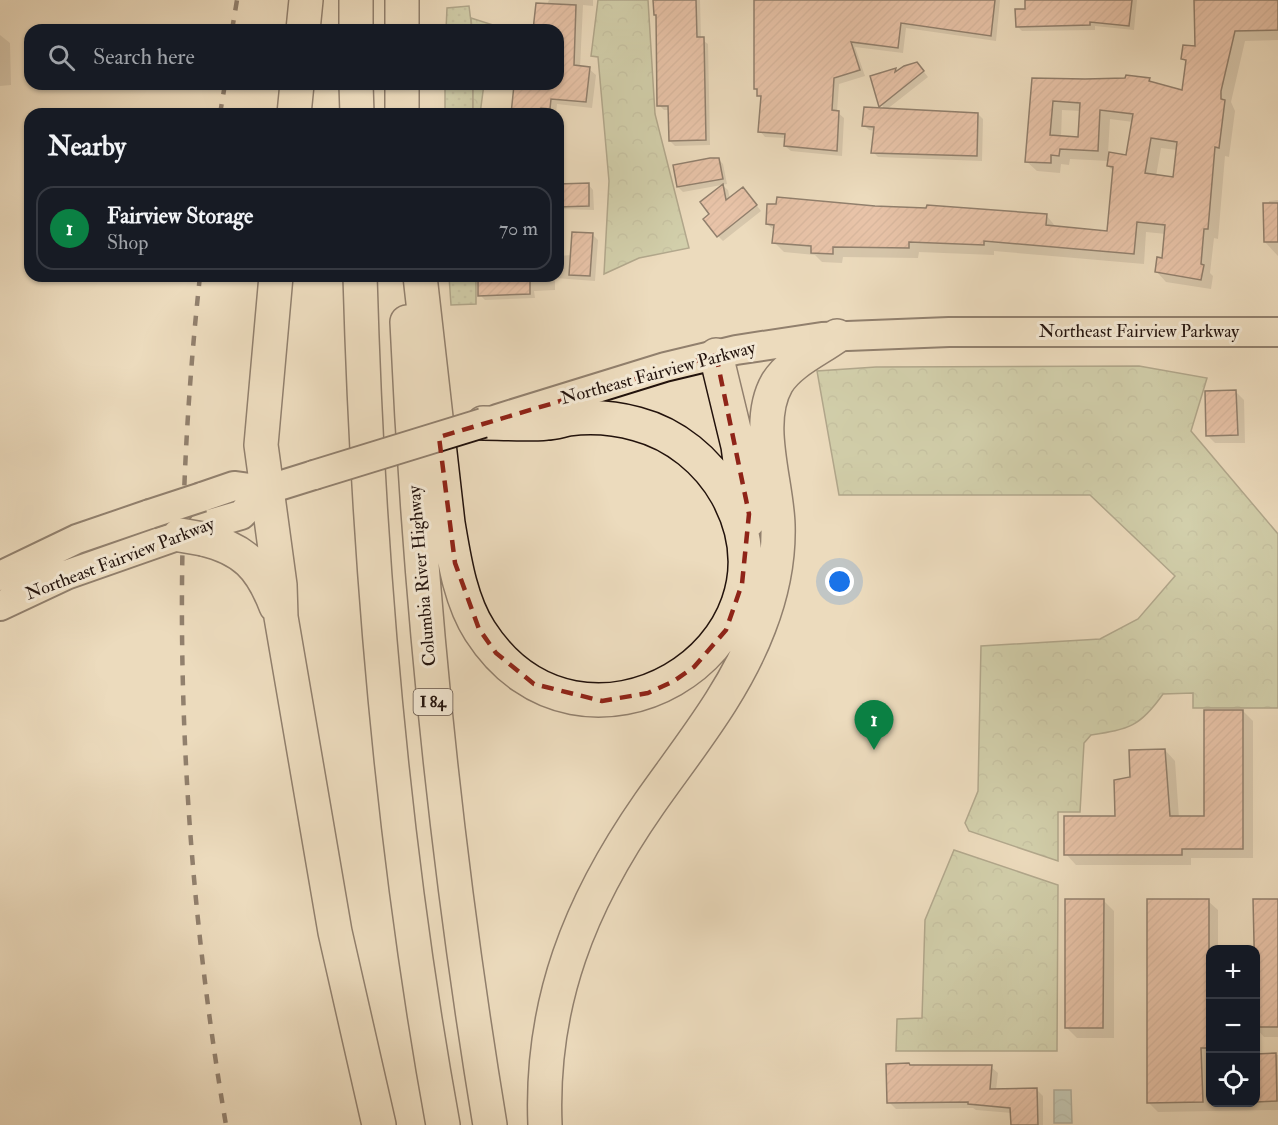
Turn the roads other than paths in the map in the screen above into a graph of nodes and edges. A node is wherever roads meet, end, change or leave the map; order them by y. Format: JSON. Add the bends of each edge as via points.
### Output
{"nodes":[{"id":1,"x":306,"y":0,"type":"edge"},
{"id":2,"x":356,"y":0,"type":"edge"},
{"id":3,"x":402,"y":0,"type":"edge"},
{"id":4,"x":304,"y":24,"type":"edge"},
{"id":5,"x":356,"y":24,"type":"edge"},
{"id":6,"x":402,"y":24,"type":"edge"},
{"id":7,"x":296,"y":90,"type":"edge"},
{"id":8,"x":356,"y":90,"type":"edge"},
{"id":9,"x":402,"y":90,"type":"edge"},
{"id":10,"x":295,"y":108,"type":"edge"},
{"id":11,"x":357,"y":108,"type":"edge"},
{"id":12,"x":402,"y":108,"type":"edge"},
{"id":13,"x":275,"y":282,"type":"edge"},
{"id":14,"x":360,"y":282,"type":"edge"},
{"id":15,"x":405,"y":282,"type":"edge"},
{"id":16,"x":421,"y":282,"type":"edge"},
{"id":17,"x":1278,"y":332,"type":"edge"},
{"id":18,"x":837,"y":336,"type":"junction"},
{"id":19,"x":726,"y":353,"type":"junction"},
{"id":20,"x":483,"y":423,"type":"junction"},
{"id":21,"x":768,"y":454,"type":"junction"},
{"id":22,"x":266,"y":490,"type":"junction"},
{"id":23,"x":184,"y":536,"type":"junction"},
{"id":24,"x":745,"y":559,"type":"junction"},
{"id":25,"x":0,"y":576,"type":"edge"},
{"id":26,"x":0,"y":606,"type":"edge"},
{"id":27,"x":281,"y":617,"type":"junction"},
{"id":28,"x":379,"y":1125,"type":"edge"},
{"id":29,"x":443,"y":1125,"type":"edge"},
{"id":30,"x":490,"y":1125,"type":"edge"},
{"id":31,"x":545,"y":1125,"type":"edge"}],
"edges":[{"from":1,"to":4,"type":"highway"},
{"from":2,"to":5,"type":"highway"},
{"from":3,"to":6,"type":"highway"},
{"from":7,"to":10,"type":"highway"},
{"from":8,"to":11,"type":"highway"},
{"from":9,"to":12,"type":"highway"},
{"from":13,"to":22,"type":"highway","via":[[261,445]]},
{"from":14,"to":29,"type":"highway","number":"I 84","via":[[369,496],[391,747]]},
{"from":15,"to":30,"type":"highway","name":"Columbia River Highway","number":"I 84","via":[[414,483],[435,728]]},
{"from":16,"to":24,"type":"highway","via":[[455,563],[479,629],[514,670],[553,693],[602,701],[648,693],[674,681],[694,666],[726,630],[742,584]]},
{"from":17,"to":18,"type":"main road","name":"Northeast Fairview Parkway"},
{"from":18,"to":19,"type":"main road","name":"Northeast Fairview Parkway"},
{"from":18,"to":21,"type":"highway","via":[[798,361],[777,383],[769,412]]},
{"from":19,"to":20,"type":"main road","name":"Northeast Fairview Parkway","via":[[665,367]]},
{"from":19,"to":21,"type":"highway"},
{"from":19,"to":24,"type":"highway","via":[[749,514]]},
{"from":20,"to":22,"type":"main road","name":"Northeast Fairview Parkway","bridge":true},
{"from":20,"to":24,"type":"highway","via":[[549,423],[591,417],[657,431],[700,459],[719,481],[737,520]]},
{"from":21,"to":31,"type":"highway","via":[[778,526],[774,574],[759,627],[720,704],[624,842],[581,920],[560,981],[550,1029],[544,1086]]},
{"from":22,"to":23,"type":"main road","name":"Northeast Fairview Parkway","via":[[241,515]]},
{"from":22,"to":25,"type":"main road","name":"Northeast Fairview Parkway","bridge":true,"via":[[234,486],[202,496],[76,540]]},
{"from":22,"to":27,"type":"highway"},
{"from":23,"to":26,"type":"main road","name":"Northeast Fairview Parkway","via":[[66,575]]},
{"from":23,"to":27,"type":"highway","via":[[221,544],[243,554],[263,578]]},
{"from":27,"to":28,"type":"highway","via":[[335,932]]}]}
